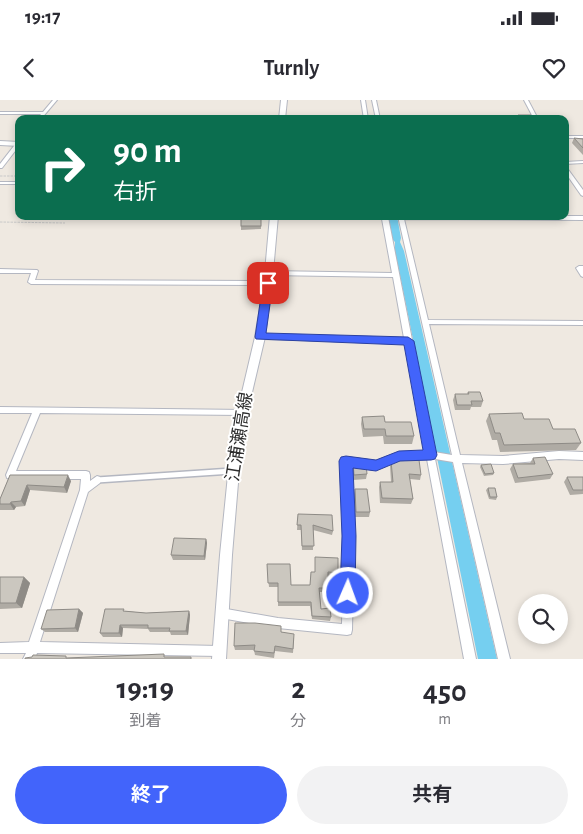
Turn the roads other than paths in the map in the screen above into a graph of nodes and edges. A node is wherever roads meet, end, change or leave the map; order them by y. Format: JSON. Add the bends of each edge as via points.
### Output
{"nodes":[{"id":1,"x":55,"y":100,"type":"edge"},
{"id":2,"x":284,"y":100,"type":"edge"},
{"id":3,"x":363,"y":100,"type":"edge"},
{"id":4,"x":374,"y":100,"type":"edge"},
{"id":5,"x":526,"y":100,"type":"edge"},
{"id":6,"x":0,"y":113,"type":"edge"},
{"id":7,"x":44,"y":114,"type":"joint"},
{"id":8,"x":282,"y":115,"type":"edge"},
{"id":9,"x":365,"y":115,"type":"edge"},
{"id":10,"x":377,"y":115,"type":"edge"},
{"id":11,"x":534,"y":115,"type":"edge"},
{"id":12,"x":569,"y":137,"type":"edge"},
{"id":13,"x":583,"y":137,"type":"edge"},
{"id":14,"x":15,"y":143,"type":"edge"},
{"id":15,"x":0,"y":144,"type":"edge"},
{"id":16,"x":15,"y":148,"type":"edge"},
{"id":17,"x":583,"y":162,"type":"edge"},
{"id":18,"x":569,"y":163,"type":"edge"},
{"id":19,"x":0,"y":166,"type":"edge"},
{"id":20,"x":569,"y":175,"type":"edge"},
{"id":21,"x":0,"y":183,"type":"edge"},
{"id":22,"x":15,"y":183,"type":"edge"},
{"id":23,"x":583,"y":194,"type":"edge"},
{"id":24,"x":569,"y":218,"type":"edge"},
{"id":25,"x":583,"y":218,"type":"edge"},
{"id":26,"x":274,"y":220,"type":"edge"},
{"id":27,"x":386,"y":220,"type":"edge"},
{"id":28,"x":401,"y":220,"type":"edge"},
{"id":29,"x":398,"y":245,"type":"junction"},
{"id":30,"x":583,"y":268,"type":"edge"},
{"id":31,"x":0,"y":271,"type":"edge"},
{"id":32,"x":396,"y":275,"type":"junction"},
{"id":33,"x":583,"y":276,"type":"edge"},
{"id":34,"x":269,"y":278,"type":"junction"},
{"id":35,"x":426,"y":322,"type":"junction"},
{"id":36,"x":583,"y":323,"type":"edge"},
{"id":37,"x":260,"y":337,"type":"junction"},
{"id":38,"x":408,"y":341,"type":"junction"},
{"id":39,"x":0,"y":410,"type":"edge"},
{"id":40,"x":37,"y":410,"type":"junction"},
{"id":41,"x":242,"y":412,"type":"junction"},
{"id":42,"x":431,"y":455,"type":"junction"},
{"id":43,"x":583,"y":456,"type":"edge"},
{"id":44,"x":457,"y":459,"type":"junction"},
{"id":45,"x":234,"y":471,"type":"junction"},
{"id":46,"x":97,"y":480,"type":"joint"},
{"id":47,"x":84,"y":490,"type":"junction"},
{"id":48,"x":221,"y":613,"type":"junction"},
{"id":49,"x":33,"y":647,"type":"junction"},
{"id":50,"x":0,"y":648,"type":"edge"},
{"id":51,"x":219,"y":655,"type":"edge"},
{"id":52,"x":30,"y":659,"type":"edge"},
{"id":53,"x":470,"y":659,"type":"edge"},
{"id":54,"x":504,"y":659,"type":"edge"}],
"edges":[{"from":1,"to":7,"type":"street"},
{"from":2,"to":8,"type":"main road"},
{"from":3,"to":9,"type":"street"},
{"from":4,"to":10,"type":"street"},
{"from":5,"to":11,"type":"street"},
{"from":6,"to":7,"type":"street"},
{"from":12,"to":13,"type":"street"},
{"from":14,"to":15,"type":"main road"},
{"from":16,"to":19,"type":"street"},
{"from":17,"to":18,"type":"street"},
{"from":20,"to":23,"type":"street"},
{"from":21,"to":22,"type":"street"},
{"from":24,"to":25,"type":"street"},
{"from":26,"to":34,"type":"main road","name":"江浦瀬高線"},
{"from":27,"to":29,"type":"street"},
{"from":28,"to":29,"type":"street"},
{"from":29,"to":32,"type":"street"},
{"from":29,"to":35,"type":"street"},
{"from":30,"to":33,"type":"street","via":[[579,268]]},
{"from":31,"to":34,"type":"street","via":[[35,271],[31,282]]},
{"from":32,"to":34,"type":"street"},
{"from":32,"to":38,"type":"street"},
{"from":34,"to":37,"type":"main road","name":"江浦瀬高線"},
{"from":35,"to":36,"type":"street"},
{"from":35,"to":44,"type":"street"},
{"from":37,"to":38,"type":"street"},
{"from":37,"to":41,"type":"main road","name":"江浦瀬高線"},
{"from":38,"to":42,"type":"street"},
{"from":39,"to":40,"type":"street"},
{"from":40,"to":41,"type":"street"},
{"from":40,"to":47,"type":"street","via":[[8,479],[86,475]]},
{"from":41,"to":45,"type":"main road","name":"江浦瀬高線"},
{"from":42,"to":44,"type":"street"},
{"from":42,"to":48,"type":"street","via":[[399,456],[376,465],[346,461],[349,536],[347,630]]},
{"from":42,"to":53,"type":"street"},
{"from":43,"to":44,"type":"street"},
{"from":44,"to":54,"type":"street"},
{"from":45,"to":46,"type":"lane"},
{"from":45,"to":48,"type":"main road","name":"江浦瀬高線"},
{"from":46,"to":47,"type":"street"},
{"from":47,"to":49,"type":"street"},
{"from":48,"to":51,"type":"main road","name":"江浦瀬高線"},
{"from":49,"to":50,"type":"street"},
{"from":49,"to":51,"type":"street"},
{"from":49,"to":52,"type":"street"}]}
